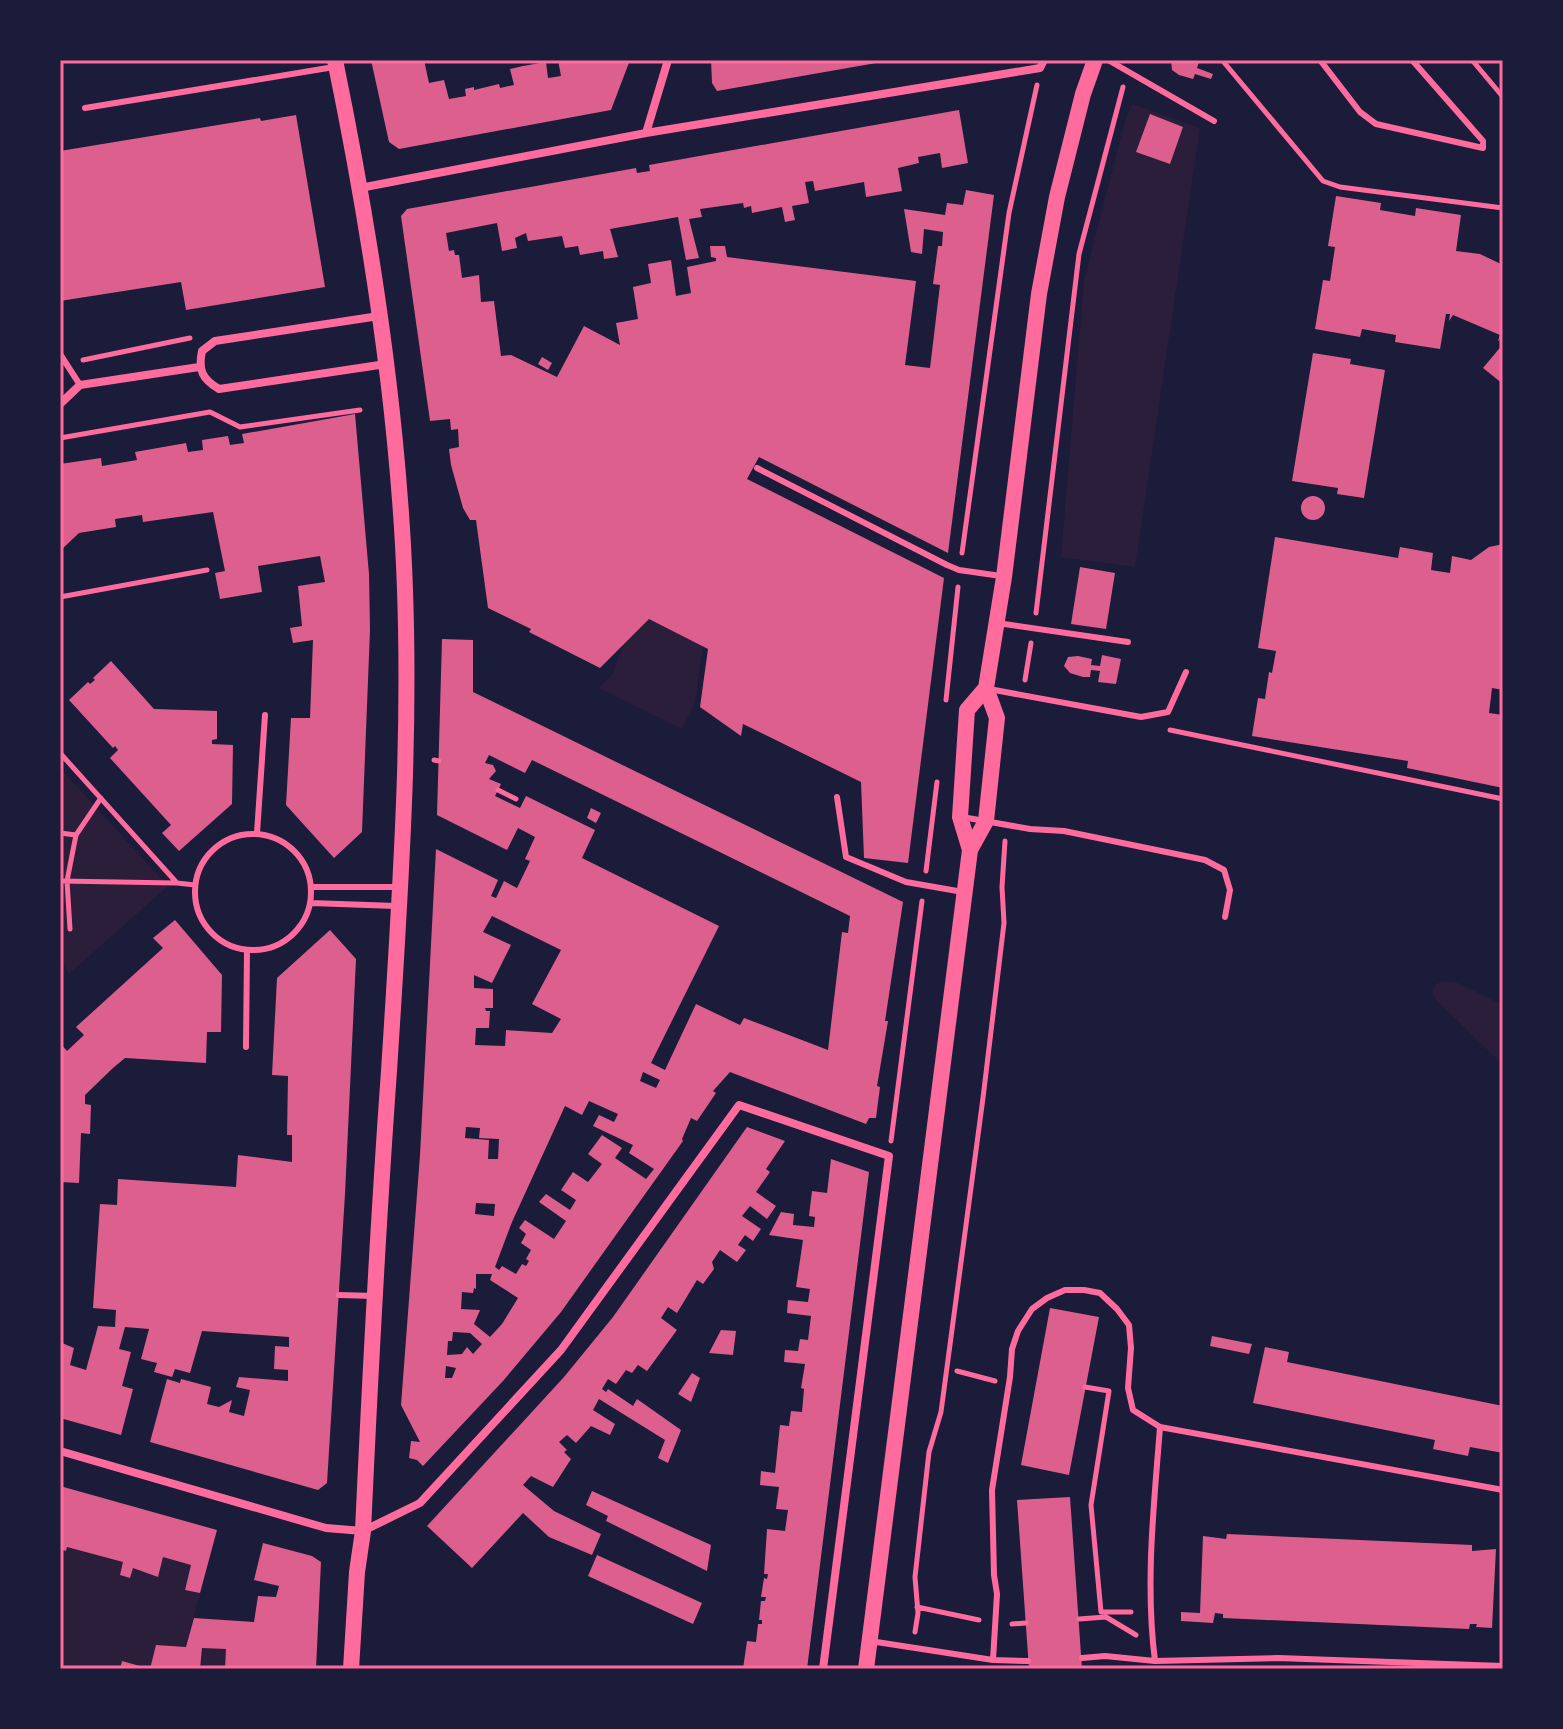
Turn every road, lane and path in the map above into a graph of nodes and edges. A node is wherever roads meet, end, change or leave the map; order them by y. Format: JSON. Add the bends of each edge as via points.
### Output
{"nodes":[{"id":1,"x":668,"y":60,"type":"edge"},
{"id":2,"x":1095,"y":60,"type":"edge"},
{"id":3,"x":1108,"y":60,"type":"edge"},
{"id":4,"x":1222,"y":60,"type":"edge"},
{"id":5,"x":1320,"y":60,"type":"edge"},
{"id":6,"x":1412,"y":60,"type":"edge"},
{"id":7,"x":1472,"y":60,"type":"edge"},
{"id":8,"x":336,"y":63,"type":"edge"},
{"id":9,"x":1042,"y":64,"type":"edge"},
{"id":10,"x":1036,"y":87,"type":"dead end"},
{"id":11,"x":1503,"y":97,"type":"edge"},
{"id":12,"x":85,"y":108,"type":"dead end"},
{"id":13,"x":1214,"y":121,"type":"dead end"},
{"id":14,"x":646,"y":133,"type":"junction"},
{"id":15,"x":360,"y":188,"type":"junction"},
{"id":16,"x":1503,"y":208,"type":"edge"},
{"id":17,"x":380,"y":315,"type":"junction"},
{"id":18,"x":60,"y":354,"type":"edge"},
{"id":19,"x":387,"y":364,"type":"junction"},
{"id":20,"x":199,"y":367,"type":"junction"},
{"id":21,"x":80,"y":385,"type":"junction"},
{"id":22,"x":60,"y":404,"type":"edge"},
{"id":23,"x":360,"y":410,"type":"dead end"},
{"id":24,"x":60,"y":438,"type":"edge"},
{"id":25,"x":757,"y":468,"type":"dead end"},
{"id":26,"x":207,"y":570,"type":"dead end"},
{"id":27,"x":959,"y":570,"type":"junction"},
{"id":28,"x":1004,"y":577,"type":"junction"},
{"id":29,"x":60,"y":597,"type":"edge"},
{"id":30,"x":996,"y":623,"type":"junction"},
{"id":31,"x":1128,"y":642,"type":"dead end"},
{"id":32,"x":1186,"y":672,"type":"dead end"},
{"id":33,"x":986,"y":688,"type":"junction"},
{"id":34,"x":945,"y":712,"type":"dead end"},
{"id":35,"x":265,"y":715,"type":"dead end"},
{"id":36,"x":1167,"y":730,"type":"dead end"},
{"id":37,"x":60,"y":753,"type":"edge"},
{"id":38,"x":938,"y":772,"type":"dead end"},
{"id":39,"x":498,"y":790,"type":"dead end"},
{"id":40,"x":837,"y":797,"type":"dead end"},
{"id":41,"x":101,"y":798,"type":"junction"},
{"id":42,"x":516,"y":799,"type":"dead end"},
{"id":43,"x":1503,"y":799,"type":"edge"},
{"id":44,"x":960,"y":817,"type":"junction"},
{"id":45,"x":986,"y":821,"type":"junction"},
{"id":46,"x":60,"y":833,"type":"edge"},
{"id":47,"x":257,"y":833,"type":"junction"},
{"id":48,"x":76,"y":835,"type":"junction"},
{"id":49,"x":970,"y":850,"type":"junction"},
{"id":50,"x":63,"y":881,"type":"edge"},
{"id":51,"x":177,"y":883,"type":"junction"},
{"id":52,"x":195,"y":885,"type":"junction"},
{"id":53,"x":924,"y":885,"type":"junction"},
{"id":54,"x":311,"y":887,"type":"junction"},
{"id":55,"x":401,"y":888,"type":"junction"},
{"id":56,"x":964,"y":893,"type":"junction"},
{"id":57,"x":311,"y":903,"type":"junction"},
{"id":58,"x":400,"y":906,"type":"junction"},
{"id":59,"x":1225,"y":917,"type":"dead end"},
{"id":60,"x":70,"y":929,"type":"dead end"},
{"id":61,"x":247,"y":950,"type":"junction"},
{"id":62,"x":246,"y":1047,"type":"dead end"},
{"id":63,"x":889,"y":1156,"type":"junction"},
{"id":64,"x":339,"y":1295,"type":"dead end"},
{"id":65,"x":375,"y":1296,"type":"junction"},
{"id":66,"x":957,"y":1371,"type":"dead end"},
{"id":67,"x":1009,"y":1385,"type":"junction"},
{"id":68,"x":1085,"y":1387,"type":"dead end"},
{"id":69,"x":1160,"y":1427,"type":"junction"},
{"id":70,"x":60,"y":1451,"type":"edge"},
{"id":71,"x":1503,"y":1490,"type":"edge"},
{"id":72,"x":363,"y":1531,"type":"junction"},
{"id":73,"x":917,"y":1607,"type":"dead end"},
{"id":74,"x":1131,"y":1612,"type":"dead end"},
{"id":75,"x":1102,"y":1615,"type":"junction"},
{"id":76,"x":1079,"y":1619,"type":"dead end"},
{"id":77,"x":1026,"y":1623,"type":"dead end"},
{"id":78,"x":997,"y":1624,"type":"junction"},
{"id":79,"x":1103,"y":1625,"type":"dead end"},
{"id":80,"x":870,"y":1641,"type":"junction"},
{"id":81,"x":1082,"y":1658,"type":"dead end"},
{"id":82,"x":993,"y":1660,"type":"junction"},
{"id":83,"x":1028,"y":1661,"type":"dead end"},
{"id":84,"x":1155,"y":1661,"type":"junction"},
{"id":85,"x":1503,"y":1666,"type":"edge"},
{"id":86,"x":351,"y":1669,"type":"edge"},
{"id":87,"x":823,"y":1669,"type":"edge"},
{"id":88,"x":866,"y":1669,"type":"edge"}],
"edges":[{"from":1,"to":14,"type":"street"},
{"from":2,"to":28,"type":"main road","via":[[1057,197],[1039,294]]},
{"from":3,"to":13,"type":"lane"},
{"from":4,"to":16,"type":"path","via":[[1323,181]]},
{"from":5,"to":6,"type":"lane","via":[[1360,112],[1376,124],[1483,148],[1483,141]]},
{"from":7,"to":11,"type":"path"},
{"from":8,"to":12,"type":"lane"},
{"from":8,"to":15,"type":"main road"},
{"from":9,"to":14,"type":"street"},
{"from":10,"to":27,"type":"path","via":[[1009,213]]},
{"from":14,"to":15,"type":"street"},
{"from":15,"to":17,"type":"main road"},
{"from":17,"to":19,"type":"main road"},
{"from":17,"to":20,"type":"street","via":[[215,341],[202,351]]},
{"from":18,"to":21,"type":"lane"},
{"from":19,"to":20,"type":"street","via":[[219,389],[205,381]]},
{"from":19,"to":55,"type":"main road","via":[[404,586]]},
{"from":20,"to":21,"type":"street"},
{"from":21,"to":22,"type":"street"},
{"from":23,"to":24,"type":"path","via":[[240,427],[210,412]]},
{"from":25,"to":27,"type":"lane"},
{"from":26,"to":29,"type":"path"},
{"from":27,"to":28,"type":"lane"},
{"from":27,"to":34,"type":"path"},
{"from":28,"to":30,"type":"main road"},
{"from":30,"to":31,"type":"lane"},
{"from":30,"to":33,"type":"main road"},
{"from":32,"to":33,"type":"lane","via":[[1168,712],[1141,717]]},
{"from":33,"to":44,"type":"main road","via":[[967,710]]},
{"from":33,"to":45,"type":"main road","via":[[997,718]]},
{"from":35,"to":47,"type":"lane"},
{"from":36,"to":43,"type":"path"},
{"from":37,"to":41,"type":"path"},
{"from":38,"to":53,"type":"path"},
{"from":39,"to":42,"type":"path"},
{"from":40,"to":53,"type":"lane","via":[[846,857]]},
{"from":41,"to":48,"type":"path"},
{"from":41,"to":51,"type":"path"},
{"from":44,"to":45,"type":"lane"},
{"from":44,"to":49,"type":"main road"},
{"from":45,"to":49,"type":"main road"},
{"from":45,"to":59,"type":"lane","via":[[1205,860],[1224,870],[1230,890]]},
{"from":46,"to":48,"type":"path"},
{"from":47,"to":52,"type":"lane","via":[[239,835],[209,853]]},
{"from":47,"to":54,"type":"lane","via":[[300,856]]},
{"from":48,"to":50,"type":"path"},
{"from":49,"to":56,"type":"main road"},
{"from":50,"to":51,"type":"path"},
{"from":50,"to":60,"type":"path"},
{"from":51,"to":52,"type":"path"},
{"from":52,"to":61,"type":"lane","via":[[196,904],[208,928]]},
{"from":53,"to":56,"type":"lane"},
{"from":53,"to":63,"type":"path"},
{"from":54,"to":55,"type":"lane"},
{"from":54,"to":57,"type":"lane"},
{"from":55,"to":58,"type":"main road"},
{"from":56,"to":80,"type":"main road"},
{"from":57,"to":58,"type":"lane"},
{"from":57,"to":61,"type":"lane","via":[[287,938],[265,949]]},
{"from":58,"to":65,"type":"main road"},
{"from":61,"to":62,"type":"lane"},
{"from":63,"to":72,"type":"street","via":[[739,1105],[561,1350],[420,1503]]},
{"from":63,"to":87,"type":"street"},
{"from":64,"to":65,"type":"lane"},
{"from":65,"to":72,"type":"main road"},
{"from":66,"to":67,"type":"path"},
{"from":67,"to":69,"type":"lane","via":[[1012,1349],[1032,1309],[1065,1290],[1100,1293],[1129,1325],[1133,1410]]},
{"from":67,"to":78,"type":"lane","via":[[992,1490]]},
{"from":68,"to":75,"type":"path","via":[[1109,1391],[1091,1505]]},
{"from":69,"to":71,"type":"lane"},
{"from":69,"to":84,"type":"lane","via":[[1151,1531]]},
{"from":70,"to":72,"type":"street","via":[[326,1528]]},
{"from":72,"to":86,"type":"main road"},
{"from":73,"to":78,"type":"path"},
{"from":74,"to":75,"type":"path"},
{"from":75,"to":76,"type":"path"},
{"from":75,"to":79,"type":"path"},
{"from":77,"to":78,"type":"path"},
{"from":78,"to":82,"type":"lane"},
{"from":80,"to":82,"type":"lane"},
{"from":80,"to":88,"type":"main road"},
{"from":81,"to":84,"type":"lane"},
{"from":82,"to":83,"type":"lane"},
{"from":84,"to":85,"type":"lane","via":[[1278,1658]]}]}
